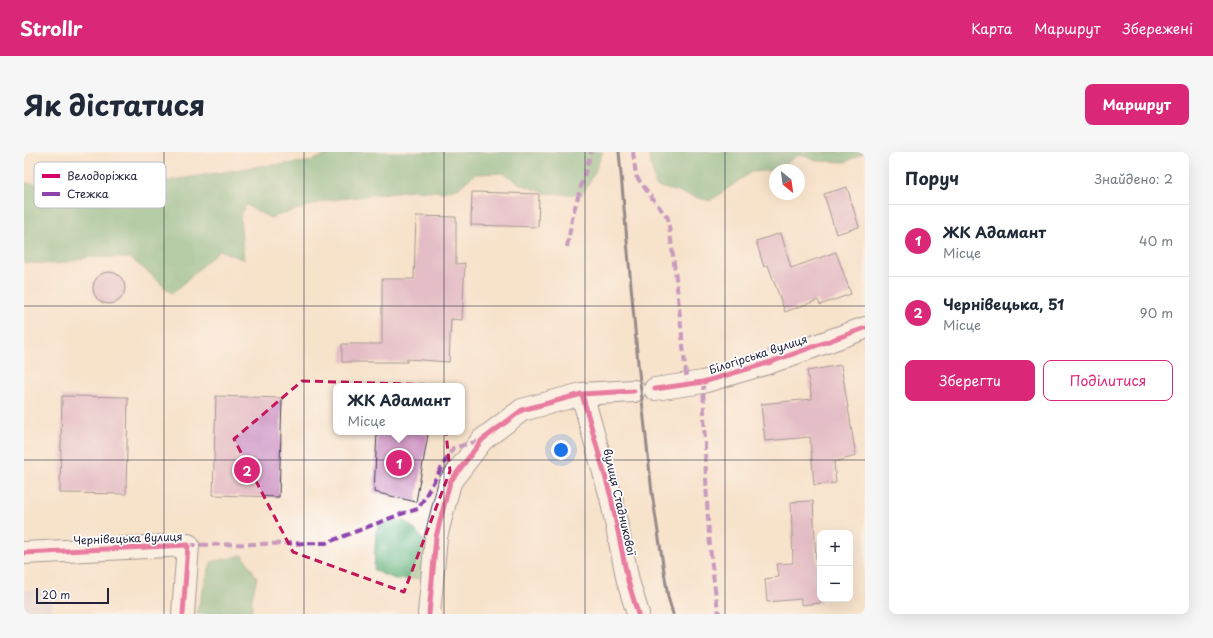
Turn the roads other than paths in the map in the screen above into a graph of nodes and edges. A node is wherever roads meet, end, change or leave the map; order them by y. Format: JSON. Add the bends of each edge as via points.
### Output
{"nodes":[{"id":1,"x":865,"y":328,"type":"edge"},
{"id":2,"x":582,"y":394,"type":"junction"},
{"id":3,"x":24,"y":553,"type":"edge"},
{"id":4,"x":183,"y":614,"type":"edge"},
{"id":5,"x":429,"y":614,"type":"edge"},
{"id":6,"x":638,"y":614,"type":"edge"}],
"edges":[{"from":1,"to":2,"type":"street","name":"Білогірська вулиця","via":[[771,362],[703,382],[644,390]]},
{"from":2,"to":5,"type":"street","via":[[522,410],[482,440],[450,482],[436,537]]},
{"from":2,"to":6,"type":"street","name":"вулиця Стадникової","via":[[611,496],[628,582]]},
{"from":3,"to":4,"type":"street","name":"Чернівецька вулиця","via":[[188,545]]}]}
